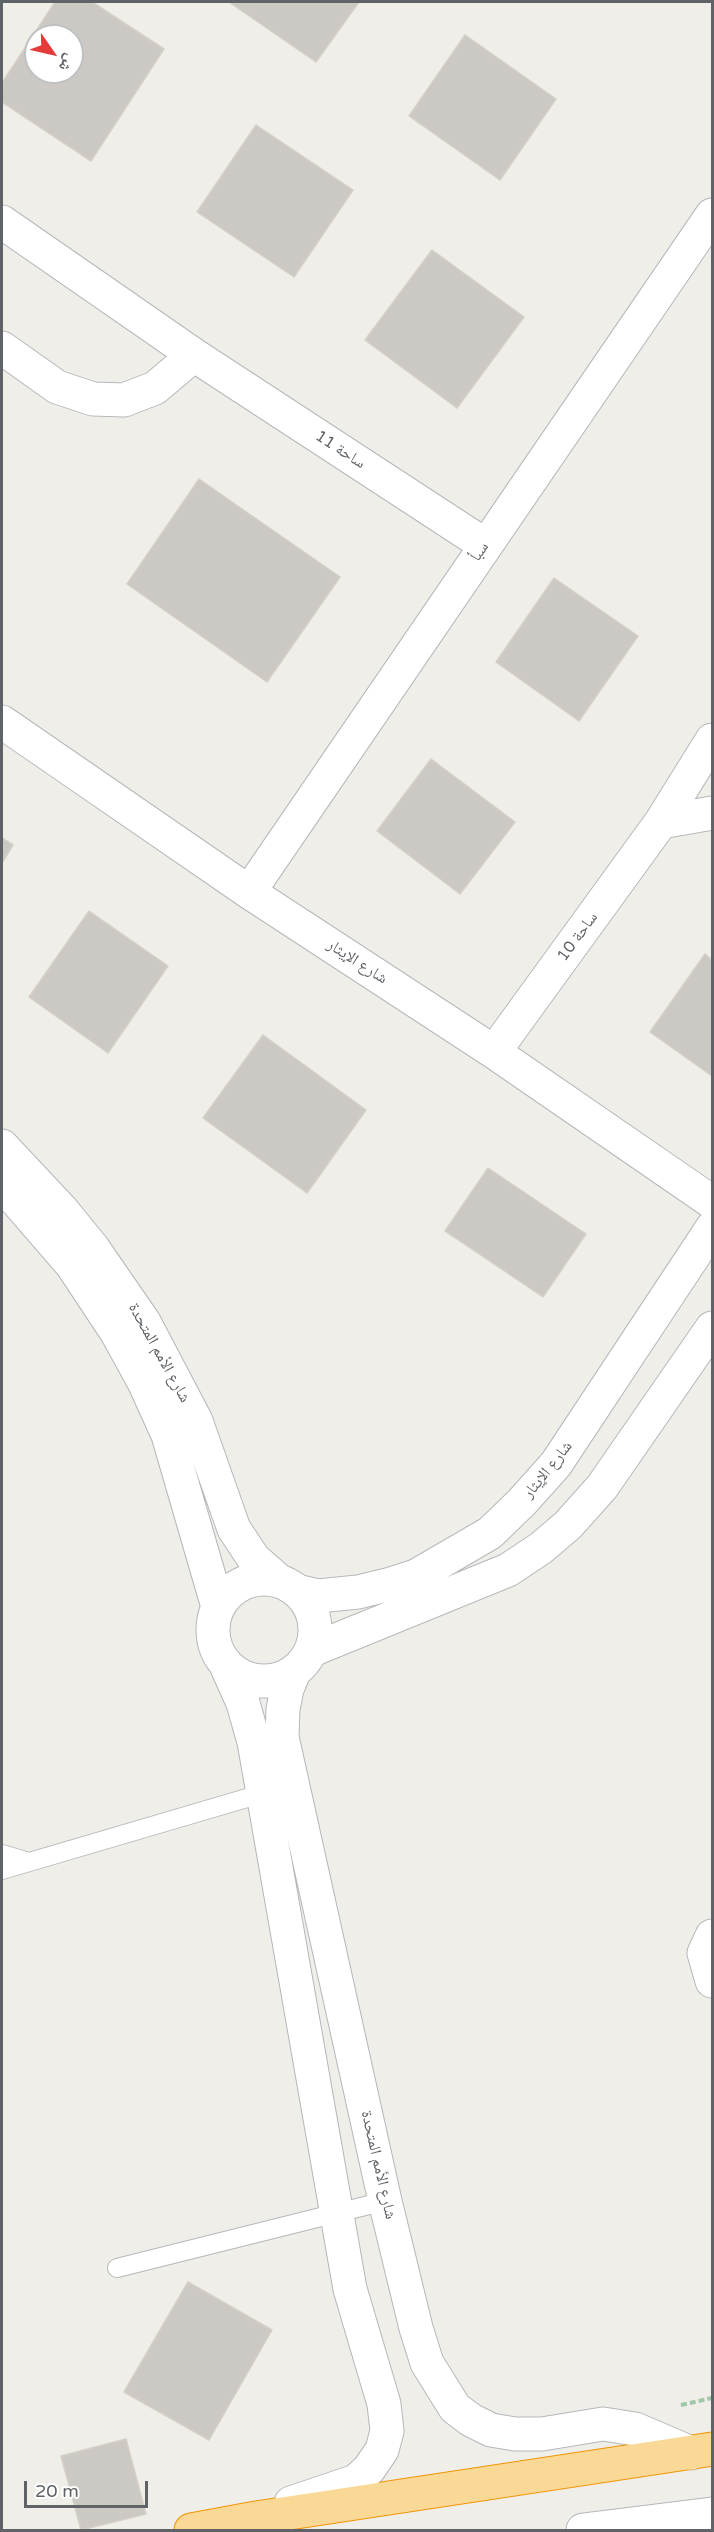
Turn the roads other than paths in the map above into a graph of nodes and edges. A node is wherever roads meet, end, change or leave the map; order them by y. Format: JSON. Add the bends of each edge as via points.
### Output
{"nodes":[{"id":1,"x":712,"y":215,"type":"edge"},
{"id":2,"x":2,"y":222,"type":"edge"},
{"id":3,"x":2,"y":348,"type":"edge"},
{"id":4,"x":194,"y":355,"type":"junction"},
{"id":5,"x":485,"y":545,"type":"junction"},
{"id":6,"x":2,"y":722,"type":"edge"},
{"id":7,"x":712,"y":740,"type":"edge"},
{"id":8,"x":712,"y":813,"type":"edge"},
{"id":9,"x":662,"y":822,"type":"junction"},
{"id":10,"x":249,"y":892,"type":"junction"},
{"id":11,"x":494,"y":1052,"type":"junction"},
{"id":12,"x":2,"y":1146,"type":"edge"},
{"id":13,"x":2,"y":1184,"type":"edge"},
{"id":14,"x":712,"y":1202,"type":"edge"},
{"id":15,"x":712,"y":1228,"type":"edge"},
{"id":16,"x":712,"y":1328,"type":"edge"},
{"id":17,"x":288,"y":1586,"type":"junction"},
{"id":18,"x":218,"y":1607,"type":"junction"},
{"id":19,"x":303,"y":1661,"type":"junction"},
{"id":20,"x":226,"y":1665,"type":"junction"},
{"id":21,"x":264,"y":1793,"type":"junction"},
{"id":22,"x":2,"y":1854,"type":"edge"},
{"id":23,"x":29,"y":1862,"type":"junction"},
{"id":24,"x":2,"y":1870,"type":"edge"},
{"id":25,"x":712,"y":1936,"type":"edge"},
{"id":26,"x":712,"y":1981,"type":"edge"},
{"id":27,"x":385,"y":2201,"type":"junction"},
{"id":28,"x":337,"y":2213,"type":"junction"},
{"id":29,"x":117,"y":2268,"type":"dead end"},
{"id":30,"x":702,"y":2451,"type":"edge"},
{"id":31,"x":712,"y":2514,"type":"edge"},
{"id":32,"x":256,"y":2518,"type":"junction"},
{"id":33,"x":191,"y":2530,"type":"edge"},
{"id":34,"x":583,"y":2530,"type":"edge"}],
"edges":[{"from":1,"to":5,"type":"street","name":"سبأ"},
{"from":2,"to":4,"type":"street","name":"ساحة 11"},
{"from":3,"to":4,"type":"street","via":[[57,387],[93,399],[124,400],[155,388]]},
{"from":4,"to":5,"type":"street","name":"ساحة 11"},
{"from":5,"to":10,"type":"street","name":"سبأ"},
{"from":6,"to":10,"type":"street","name":"شارع الإيثار"},
{"from":7,"to":9,"type":"street","name":"ساحة 10"},
{"from":8,"to":9,"type":"street"},
{"from":9,"to":11,"type":"street","name":"ساحة 10"},
{"from":10,"to":11,"type":"street","name":"شارع الإيثار"},
{"from":11,"to":14,"type":"street","name":"شارع الإيثار"},
{"from":12,"to":17,"type":"street","name":"شارع الأمم المتحدة","via":[[93,1248],[144,1322],[196,1421],[234,1529],[254,1559]]},
{"from":13,"to":18,"type":"street","name":"شارع الأمم المتحدة","via":[[72,1266],[144,1382],[168,1435]]},
{"from":15,"to":17,"type":"street","name":"شارع الإيثار","via":[[556,1464],[490,1533],[416,1576],[391,1584],[318,1596]]},
{"from":16,"to":19,"type":"street","via":[[602,1487],[541,1548],[508,1570]]},
{"from":17,"to":18,"type":"street","via":[[265,1579],[251,1581],[238,1586]]},
{"from":17,"to":19,"type":"street","via":[[306,1600],[316,1624]]},
{"from":18,"to":20,"type":"street","via":[[212,1637]]},
{"from":19,"to":20,"type":"street","via":[[279,1680],[264,1682],[250,1680]]},
{"from":19,"to":27,"type":"street","name":"شارع الأمم المتحدة","via":[[287,1689],[282,1737]]},
{"from":20,"to":21,"type":"street","via":[[243,1702]]},
{"from":21,"to":23,"type":"lane"},
{"from":21,"to":28,"type":"street"},
{"from":22,"to":23,"type":"lane"},
{"from":23,"to":24,"type":"lane"},
{"from":25,"to":26,"type":"street","via":[[705,1953]]},
{"from":27,"to":28,"type":"lane"},
{"from":27,"to":30,"type":"street","name":"شارع الأمم المتحدة","via":[[424,2355],[455,2408],[491,2430],[542,2434],[603,2424],[635,2429]]},
{"from":28,"to":29,"type":"lane"},
{"from":28,"to":32,"type":"street","via":[[350,2289],[384,2404],[387,2431],[382,2450],[356,2481]]},
{"from":30,"to":32,"type":"highway"},
{"from":31,"to":34,"type":"street"},
{"from":32,"to":33,"type":"highway"}]}
